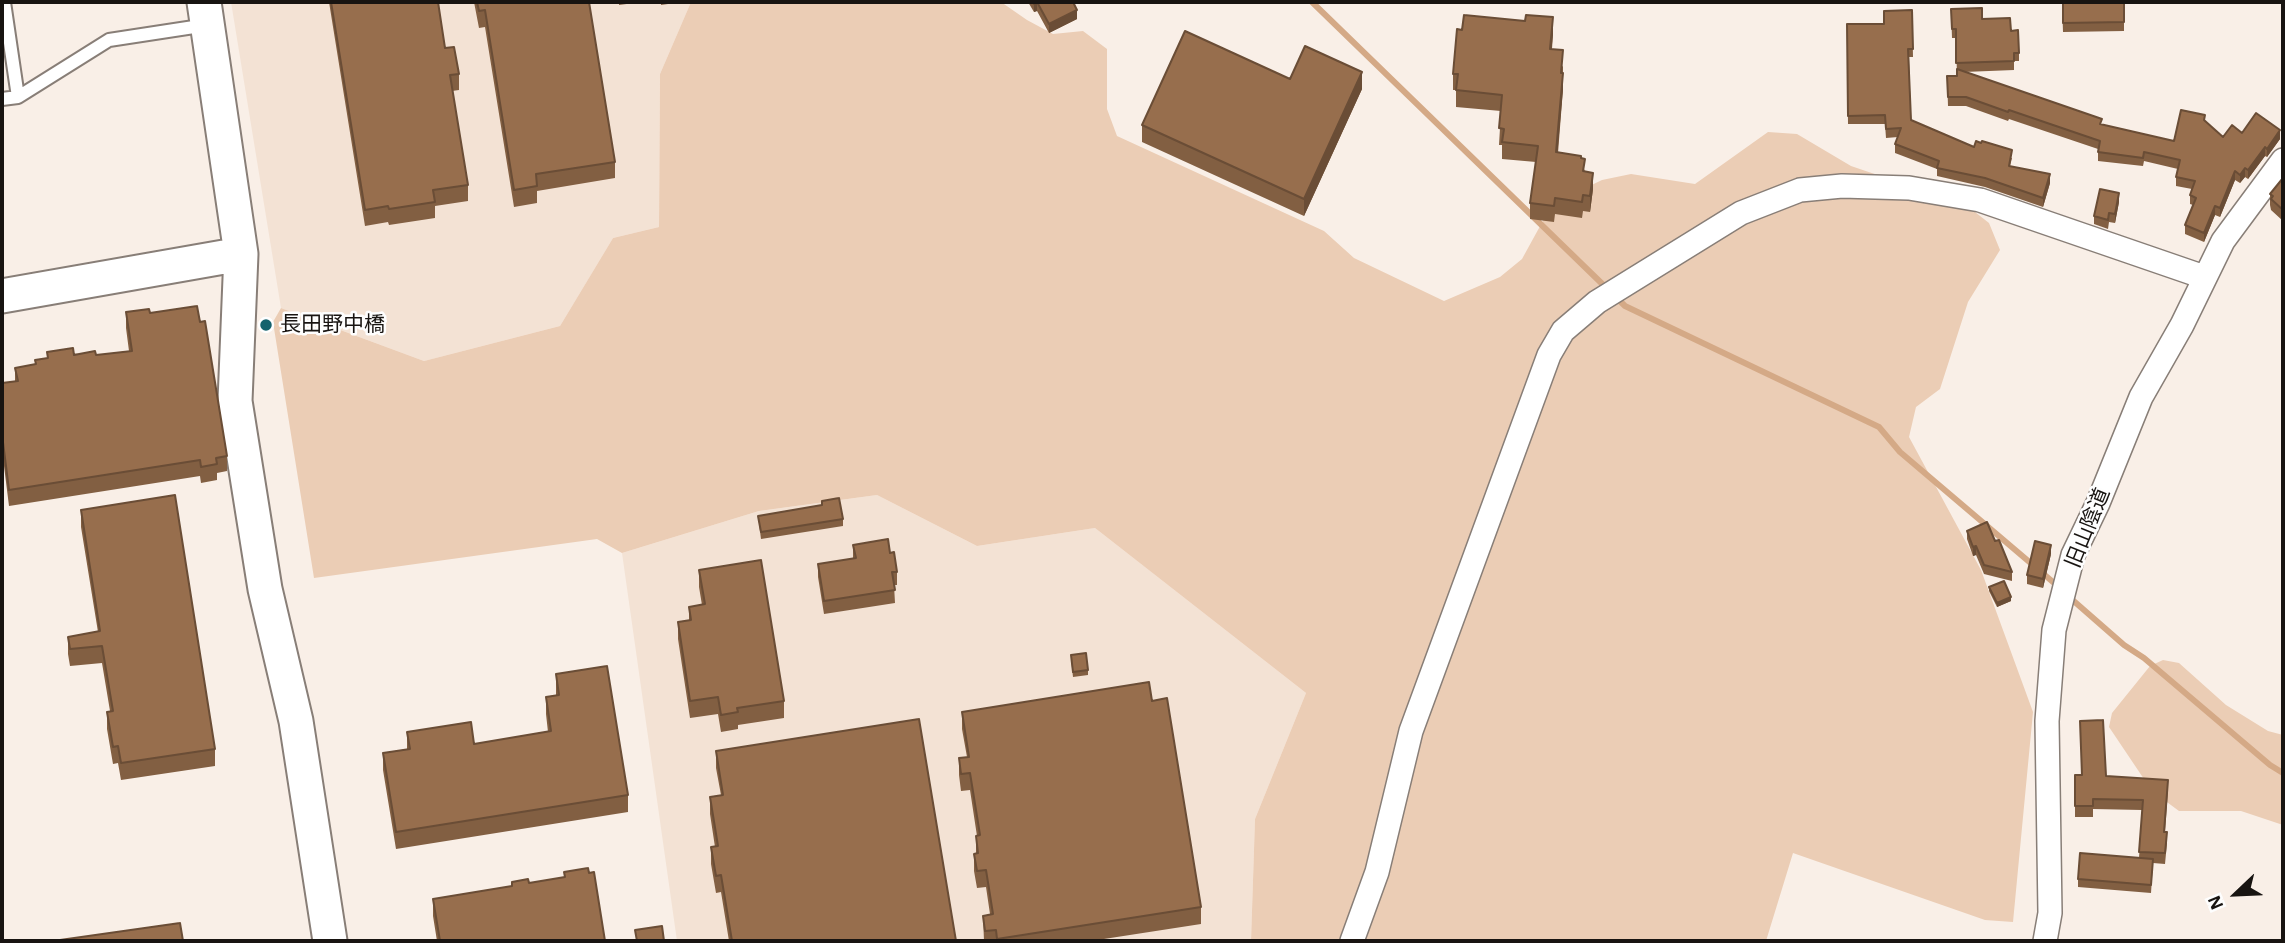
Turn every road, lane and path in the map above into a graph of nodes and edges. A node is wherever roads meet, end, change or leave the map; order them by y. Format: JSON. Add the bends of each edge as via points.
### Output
{"nodes":[{"id":1,"x":4,"y":2,"type":"edge"},
{"id":2,"x":205,"y":14,"type":"edge"},
{"id":3,"x":18,"y":97,"type":"junction"},
{"id":4,"x":2,"y":99,"type":"edge"},
{"id":5,"x":2283,"y":160,"type":"edge"},
{"id":6,"x":241,"y":254,"type":"junction"},
{"id":7,"x":2204,"y":277,"type":"junction"},
{"id":8,"x":2,"y":296,"type":"edge"},
{"id":9,"x":330,"y":941,"type":"edge"},
{"id":10,"x":1352,"y":941,"type":"edge"},
{"id":11,"x":2045,"y":941,"type":"edge"}],
"edges":[{"from":1,"to":3,"type":"lane"},
{"from":2,"to":3,"type":"lane","via":[[109,40]]},
{"from":2,"to":6,"type":"street"},
{"from":3,"to":4,"type":"lane"},
{"from":5,"to":7,"type":"street","name":"旧山陰道","via":[[2223,241]]},
{"from":6,"to":8,"type":"street"},
{"from":6,"to":9,"type":"street","via":[[234,401],[265,589],[296,721]]},
{"from":7,"to":10,"type":"street","via":[[1980,200],[1909,188],[1842,187],[1800,190],[1741,213],[1597,302],[1563,331],[1549,355],[1411,732],[1377,872]]},
{"from":7,"to":11,"type":"street","name":"旧山陰道","via":[[2141,397],[2073,555],[2054,630],[2047,721],[2050,913]]}]}
